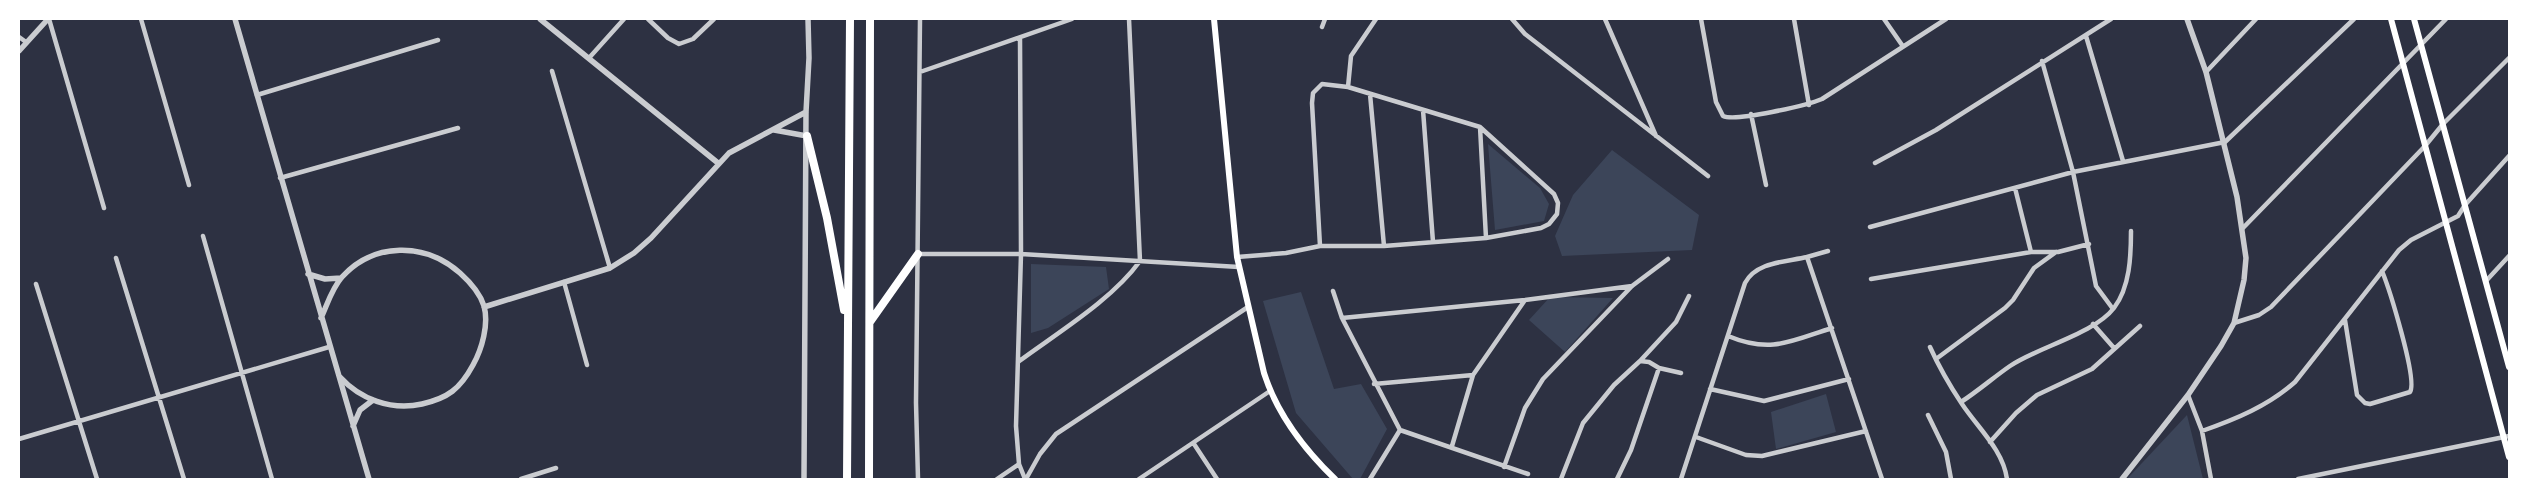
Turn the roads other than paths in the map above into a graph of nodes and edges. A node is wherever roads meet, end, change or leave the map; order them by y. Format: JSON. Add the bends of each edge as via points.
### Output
{"nodes":[{"id":1,"x":49,"y":19,"type":"edge"},
{"id":2,"x":141,"y":19,"type":"edge"},
{"id":3,"x":235,"y":19,"type":"edge"},
{"id":4,"x":540,"y":19,"type":"edge"},
{"id":5,"x":624,"y":19,"type":"edge"},
{"id":6,"x":648,"y":19,"type":"edge"},
{"id":7,"x":714,"y":19,"type":"edge"},
{"id":8,"x":808,"y":19,"type":"edge"},
{"id":9,"x":850,"y":19,"type":"edge"},
{"id":10,"x":870,"y":19,"type":"edge"},
{"id":11,"x":920,"y":19,"type":"edge"},
{"id":12,"x":1072,"y":19,"type":"edge"},
{"id":13,"x":1129,"y":19,"type":"edge"},
{"id":14,"x":1214,"y":19,"type":"edge"},
{"id":15,"x":1325,"y":19,"type":"edge"},
{"id":16,"x":1376,"y":19,"type":"edge"},
{"id":17,"x":1512,"y":19,"type":"edge"},
{"id":18,"x":1605,"y":19,"type":"edge"},
{"id":19,"x":1701,"y":19,"type":"edge"},
{"id":20,"x":1794,"y":19,"type":"edge"},
{"id":21,"x":1884,"y":19,"type":"edge"},
{"id":22,"x":1946,"y":19,"type":"edge"},
{"id":23,"x":2111,"y":19,"type":"edge"},
{"id":24,"x":2187,"y":19,"type":"edge"},
{"id":25,"x":2256,"y":19,"type":"edge"},
{"id":26,"x":2354,"y":19,"type":"edge"},
{"id":27,"x":2391,"y":19,"type":"edge"},
{"id":28,"x":2414,"y":19,"type":"edge"},
{"id":29,"x":2446,"y":19,"type":"edge"},
{"id":30,"x":1322,"y":27,"type":"dead end"},
{"id":31,"x":2086,"y":36,"type":"junction"},
{"id":32,"x":19,"y":37,"type":"edge"},
{"id":33,"x":1020,"y":38,"type":"junction"},
{"id":34,"x":438,"y":40,"type":"dead end"},
{"id":35,"x":26,"y":42,"type":"junction"},
{"id":36,"x":2421,"y":44,"type":"junction"},
{"id":37,"x":1902,"y":45,"type":"junction"},
{"id":38,"x":19,"y":51,"type":"edge"},
{"id":39,"x":589,"y":58,"type":"junction"},
{"id":40,"x":2509,"y":58,"type":"edge"},
{"id":41,"x":2042,"y":61,"type":"junction"},
{"id":42,"x":2403,"y":65,"type":"junction"},
{"id":43,"x":552,"y":71,"type":"dead end"},
{"id":44,"x":920,"y":72,"type":"junction"},
{"id":45,"x":2206,"y":72,"type":"junction"},
{"id":46,"x":1348,"y":87,"type":"junction"},
{"id":47,"x":1370,"y":94,"type":"junction"},
{"id":48,"x":257,"y":95,"type":"junction"},
{"id":49,"x":1809,"y":105,"type":"junction"},
{"id":50,"x":1423,"y":110,"type":"junction"},
{"id":51,"x":806,"y":112,"type":"junction"},
{"id":52,"x":1751,"y":114,"type":"junction"},
{"id":53,"x":2443,"y":124,"type":"junction"},
{"id":54,"x":1480,"y":127,"type":"junction"},
{"id":55,"x":458,"y":128,"type":"dead end"},
{"id":56,"x":774,"y":130,"type":"junction"},
{"id":57,"x":807,"y":136,"type":"junction"},
{"id":58,"x":1657,"y":138,"type":"junction"},
{"id":59,"x":2224,"y":142,"type":"junction"},
{"id":60,"x":2425,"y":146,"type":"junction"},
{"id":61,"x":2509,"y":156,"type":"edge"},
{"id":62,"x":2123,"y":161,"type":"junction"},
{"id":63,"x":718,"y":163,"type":"junction"},
{"id":64,"x":1875,"y":163,"type":"dead end"},
{"id":65,"x":2072,"y":172,"type":"junction"},
{"id":66,"x":1708,"y":176,"type":"dead end"},
{"id":67,"x":280,"y":178,"type":"junction"},
{"id":68,"x":189,"y":185,"type":"dead end"},
{"id":69,"x":1766,"y":185,"type":"dead end"},
{"id":70,"x":2015,"y":188,"type":"junction"},
{"id":71,"x":2465,"y":205,"type":"junction"},
{"id":72,"x":104,"y":208,"type":"dead end"},
{"id":73,"x":2446,"y":223,"type":"junction"},
{"id":74,"x":1870,"y":227,"type":"dead end"},
{"id":75,"x":2243,"y":228,"type":"junction"},
{"id":76,"x":2131,"y":231,"type":"dead end"},
{"id":77,"x":202,"y":236,"type":"dead end"},
{"id":78,"x":1486,"y":238,"type":"junction"},
{"id":79,"x":1433,"y":242,"type":"junction"},
{"id":80,"x":2089,"y":244,"type":"junction"},
{"id":81,"x":1320,"y":246,"type":"junction"},
{"id":82,"x":1384,"y":246,"type":"junction"},
{"id":83,"x":1828,"y":251,"type":"dead end"},
{"id":84,"x":2030,"y":252,"type":"junction"},
{"id":85,"x":2058,"y":252,"type":"junction"},
{"id":86,"x":918,"y":254,"type":"junction"},
{"id":87,"x":1021,"y":254,"type":"junction"},
{"id":88,"x":2509,"y":256,"type":"edge"},
{"id":89,"x":1237,"y":257,"type":"junction"},
{"id":90,"x":1807,"y":257,"type":"junction"},
{"id":91,"x":116,"y":258,"type":"dead end"},
{"id":92,"x":1668,"y":259,"type":"dead end"},
{"id":93,"x":1140,"y":261,"type":"junction"},
{"id":94,"x":1239,"y":267,"type":"junction"},
{"id":95,"x":610,"y":268,"type":"junction"},
{"id":96,"x":2382,"y":271,"type":"junction"},
{"id":97,"x":308,"y":274,"type":"junction"},
{"id":98,"x":341,"y":278,"type":"junction"},
{"id":99,"x":1871,"y":279,"type":"dead end"},
{"id":100,"x":2486,"y":281,"type":"junction"},
{"id":101,"x":564,"y":282,"type":"junction"},
{"id":102,"x":36,"y":284,"type":"dead end"},
{"id":103,"x":1632,"y":286,"type":"junction"},
{"id":104,"x":1333,"y":291,"type":"dead end"},
{"id":105,"x":1689,"y":296,"type":"dead end"},
{"id":106,"x":1526,"y":300,"type":"junction"},
{"id":107,"x":484,"y":306,"type":"junction"},
{"id":108,"x":1248,"y":307,"type":"junction"},
{"id":109,"x":2113,"y":310,"type":"junction"},
{"id":110,"x":321,"y":318,"type":"junction"},
{"id":111,"x":1342,"y":318,"type":"junction"},
{"id":112,"x":2345,"y":320,"type":"junction"},
{"id":113,"x":870,"y":322,"type":"junction"},
{"id":114,"x":2234,"y":323,"type":"junction"},
{"id":115,"x":2094,"y":324,"type":"junction"},
{"id":116,"x":2140,"y":326,"type":"dead end"},
{"id":117,"x":1832,"y":328,"type":"junction"},
{"id":118,"x":847,"y":334,"type":"junction"},
{"id":119,"x":1728,"y":336,"type":"junction"},
{"id":120,"x":329,"y":347,"type":"junction"},
{"id":121,"x":1930,"y":347,"type":"dead end"},
{"id":122,"x":2114,"y":348,"type":"junction"},
{"id":123,"x":2508,"y":357,"type":"edge"},
{"id":124,"x":1936,"y":359,"type":"junction"},
{"id":125,"x":1640,"y":361,"type":"junction"},
{"id":126,"x":1018,"y":362,"type":"junction"},
{"id":127,"x":588,"y":365,"type":"dead end"},
{"id":128,"x":2509,"y":367,"type":"edge"},
{"id":129,"x":1660,"y":368,"type":"junction"},
{"id":130,"x":241,"y":372,"type":"junction"},
{"id":131,"x":1681,"y":373,"type":"dead end"},
{"id":132,"x":338,"y":375,"type":"junction"},
{"id":133,"x":1473,"y":375,"type":"junction"},
{"id":134,"x":1849,"y":379,"type":"junction"},
{"id":135,"x":1374,"y":384,"type":"junction"},
{"id":136,"x":1710,"y":389,"type":"junction"},
{"id":137,"x":1270,"y":391,"type":"junction"},
{"id":138,"x":2188,"y":395,"type":"junction"},
{"id":139,"x":159,"y":397,"type":"junction"},
{"id":140,"x":373,"y":400,"type":"junction"},
{"id":141,"x":1961,"y":402,"type":"junction"},
{"id":142,"x":1928,"y":415,"type":"dead end"},
{"id":143,"x":80,"y":421,"type":"junction"},
{"id":144,"x":353,"y":426,"type":"junction"},
{"id":145,"x":1400,"y":430,"type":"junction"},
{"id":146,"x":2202,"y":430,"type":"junction"},
{"id":147,"x":1866,"y":431,"type":"junction"},
{"id":148,"x":1696,"y":437,"type":"junction"},
{"id":149,"x":2507,"y":437,"type":"edge"},
{"id":150,"x":19,"y":439,"type":"edge"},
{"id":151,"x":1990,"y":442,"type":"junction"},
{"id":152,"x":1194,"y":444,"type":"junction"},
{"id":153,"x":1452,"y":446,"type":"junction"},
{"id":154,"x":2509,"y":457,"type":"edge"},
{"id":155,"x":1019,"y":464,"type":"junction"},
{"id":156,"x":1504,"y":467,"type":"junction"},
{"id":157,"x":556,"y":468,"type":"dead end"},
{"id":158,"x":1528,"y":474,"type":"dead end"},
{"id":159,"x":535,"y":477,"type":"edge"},
{"id":160,"x":97,"y":479,"type":"edge"},
{"id":161,"x":184,"y":479,"type":"edge"},
{"id":162,"x":272,"y":479,"type":"edge"},
{"id":163,"x":369,"y":479,"type":"edge"},
{"id":164,"x":521,"y":479,"type":"edge"},
{"id":165,"x":804,"y":479,"type":"edge"},
{"id":166,"x":847,"y":479,"type":"edge"},
{"id":167,"x":869,"y":479,"type":"edge"},
{"id":168,"x":918,"y":479,"type":"edge"},
{"id":169,"x":997,"y":479,"type":"edge"},
{"id":170,"x":1026,"y":479,"type":"edge"},
{"id":171,"x":1139,"y":479,"type":"edge"},
{"id":172,"x":1217,"y":479,"type":"edge"},
{"id":173,"x":1335,"y":479,"type":"edge"},
{"id":174,"x":1370,"y":479,"type":"edge"},
{"id":175,"x":1561,"y":479,"type":"edge"},
{"id":176,"x":1617,"y":479,"type":"edge"},
{"id":177,"x":1681,"y":479,"type":"edge"},
{"id":178,"x":1881,"y":479,"type":"edge"},
{"id":179,"x":1951,"y":479,"type":"edge"},
{"id":180,"x":2007,"y":479,"type":"edge"},
{"id":181,"x":2122,"y":479,"type":"edge"},
{"id":182,"x":2211,"y":479,"type":"edge"},
{"id":183,"x":2298,"y":479,"type":"edge"}],
"edges":[{"from":1,"to":35,"type":"street"},
{"from":1,"to":72,"type":"street"},
{"from":2,"to":68,"type":"street"},
{"from":3,"to":48,"type":"street"},
{"from":4,"to":39,"type":"street"},
{"from":5,"to":39,"type":"street"},
{"from":6,"to":7,"type":"street","via":[[679,44],[692,39]]},
{"from":8,"to":51,"type":"street"},
{"from":9,"to":118,"type":"highway"},
{"from":10,"to":113,"type":"highway"},
{"from":11,"to":44,"type":"street"},
{"from":12,"to":33,"type":"street"},
{"from":13,"to":93,"type":"street"},
{"from":14,"to":89,"type":"main road"},
{"from":15,"to":30,"type":"street"},
{"from":16,"to":46,"type":"street","via":[[1351,56]]},
{"from":17,"to":58,"type":"street","via":[[1526,34]]},
{"from":18,"to":58,"type":"street"},
{"from":19,"to":52,"type":"street","via":[[1719,110],[1728,118]]},
{"from":20,"to":49,"type":"street"},
{"from":21,"to":37,"type":"street"},
{"from":22,"to":37,"type":"street"},
{"from":23,"to":31,"type":"street"},
{"from":24,"to":45,"type":"street"},
{"from":25,"to":45,"type":"street"},
{"from":26,"to":59,"type":"street"},
{"from":27,"to":42,"type":"main road"},
{"from":28,"to":36,"type":"main road"},
{"from":29,"to":36,"type":"street"},
{"from":31,"to":41,"type":"street"},
{"from":31,"to":62,"type":"street"},
{"from":32,"to":35,"type":"street"},
{"from":33,"to":44,"type":"street"},
{"from":33,"to":87,"type":"street"},
{"from":34,"to":48,"type":"street"},
{"from":35,"to":38,"type":"street"},
{"from":36,"to":42,"type":"street"},
{"from":36,"to":53,"type":"main road"},
{"from":37,"to":49,"type":"street"},
{"from":39,"to":63,"type":"street"},
{"from":40,"to":53,"type":"street"},
{"from":41,"to":64,"type":"street","via":[[1936,130]]},
{"from":41,"to":65,"type":"street"},
{"from":42,"to":60,"type":"main road"},
{"from":42,"to":75,"type":"street"},
{"from":43,"to":95,"type":"street"},
{"from":44,"to":86,"type":"street"},
{"from":45,"to":59,"type":"street"},
{"from":46,"to":47,"type":"street"},
{"from":46,"to":81,"type":"street","via":[[1322,84],[1313,93]]},
{"from":47,"to":50,"type":"street"},
{"from":47,"to":82,"type":"street"},
{"from":48,"to":67,"type":"street"},
{"from":49,"to":52,"type":"street"},
{"from":50,"to":54,"type":"street"},
{"from":50,"to":79,"type":"street"},
{"from":51,"to":56,"type":"street"},
{"from":51,"to":57,"type":"street"},
{"from":52,"to":69,"type":"street"},
{"from":53,"to":60,"type":"street"},
{"from":53,"to":71,"type":"main road"},
{"from":54,"to":78,"type":"street"},
{"from":54,"to":78,"type":"street","via":[[1537,176],[1558,203],[1557,214],[1549,224],[1530,231]]},
{"from":55,"to":67,"type":"street"},
{"from":56,"to":57,"type":"street"},
{"from":56,"to":63,"type":"street","via":[[729,153]]},
{"from":57,"to":118,"type":"highway","via":[[827,218]]},
{"from":57,"to":165,"type":"street"},
{"from":58,"to":66,"type":"street"},
{"from":59,"to":62,"type":"street"},
{"from":59,"to":75,"type":"street"},
{"from":60,"to":73,"type":"main road"},
{"from":60,"to":114,"type":"street","via":[[2271,307],[2260,315]]},
{"from":61,"to":71,"type":"street"},
{"from":62,"to":65,"type":"street"},
{"from":63,"to":95,"type":"street","via":[[651,238]]},
{"from":65,"to":70,"type":"street"},
{"from":65,"to":80,"type":"street"},
{"from":67,"to":97,"type":"street"},
{"from":70,"to":74,"type":"street"},
{"from":70,"to":84,"type":"street"},
{"from":71,"to":73,"type":"street","via":[[2458,216]]},
{"from":71,"to":100,"type":"main road"},
{"from":73,"to":96,"type":"street","via":[[2411,240]]},
{"from":73,"to":149,"type":"main road"},
{"from":75,"to":114,"type":"street","via":[[2244,280]]},
{"from":76,"to":109,"type":"street","via":[[2128,273]]},
{"from":77,"to":130,"type":"street"},
{"from":78,"to":79,"type":"street"},
{"from":79,"to":82,"type":"street"},
{"from":80,"to":85,"type":"street"},
{"from":80,"to":109,"type":"street","via":[[2096,286]]},
{"from":81,"to":82,"type":"street"},
{"from":81,"to":89,"type":"street"},
{"from":83,"to":90,"type":"street"},
{"from":84,"to":85,"type":"street"},
{"from":84,"to":99,"type":"street"},
{"from":85,"to":124,"type":"street","via":[[2038,264],[2006,308]]},
{"from":86,"to":87,"type":"street"},
{"from":86,"to":113,"type":"highway"},
{"from":86,"to":168,"type":"street"},
{"from":87,"to":93,"type":"street"},
{"from":87,"to":126,"type":"street"},
{"from":88,"to":100,"type":"street"},
{"from":89,"to":94,"type":"main road"},
{"from":90,"to":117,"type":"street"},
{"from":90,"to":119,"type":"street","via":[[1757,268],[1750,273]]},
{"from":91,"to":139,"type":"street"},
{"from":92,"to":103,"type":"street"},
{"from":93,"to":94,"type":"street"},
{"from":93,"to":126,"type":"street","via":[[1114,290]]},
{"from":94,"to":108,"type":"main road"},
{"from":95,"to":101,"type":"street"},
{"from":96,"to":112,"type":"street"},
{"from":96,"to":112,"type":"street","via":[[2405,349],[2413,385],[2410,392],[2370,404],[2360,400]]},
{"from":97,"to":98,"type":"street","via":[[325,279]]},
{"from":97,"to":110,"type":"street"},
{"from":98,"to":107,"type":"street","via":[[359,262],[374,255],[407,249],[431,254],[453,267],[472,284]]},
{"from":98,"to":110,"type":"street"},
{"from":100,"to":123,"type":"main road"},
{"from":101,"to":107,"type":"street"},
{"from":101,"to":127,"type":"street"},
{"from":102,"to":143,"type":"street"},
{"from":103,"to":106,"type":"street"},
{"from":103,"to":156,"type":"street","via":[[1532,393]]},
{"from":104,"to":111,"type":"street"},
{"from":105,"to":125,"type":"street","via":[[1676,322]]},
{"from":106,"to":111,"type":"street"},
{"from":106,"to":133,"type":"street"},
{"from":107,"to":140,"type":"street","via":[[485,332],[477,358],[463,384],[441,399],[419,405],[397,406]]},
{"from":108,"to":137,"type":"main road"},
{"from":108,"to":170,"type":"street","via":[[1056,434]]},
{"from":109,"to":115,"type":"street"},
{"from":110,"to":120,"type":"street"},
{"from":111,"to":135,"type":"street"},
{"from":112,"to":146,"type":"street","via":[[2296,382],[2280,395],[2257,409]]},
{"from":113,"to":167,"type":"highway"},
{"from":114,"to":138,"type":"street"},
{"from":115,"to":122,"type":"street"},
{"from":115,"to":141,"type":"street","via":[[2011,366]]},
{"from":116,"to":122,"type":"street"},
{"from":117,"to":119,"type":"street","via":[[1774,345],[1748,345]]},
{"from":117,"to":134,"type":"street"},
{"from":118,"to":166,"type":"highway"},
{"from":119,"to":136,"type":"street"},
{"from":120,"to":130,"type":"street"},
{"from":120,"to":132,"type":"street"},
{"from":121,"to":124,"type":"street"},
{"from":122,"to":151,"type":"street","via":[[2092,369],[2032,400]]},
{"from":123,"to":128,"type":"main road"},
{"from":124,"to":141,"type":"street"},
{"from":125,"to":129,"type":"street"},
{"from":125,"to":175,"type":"street","via":[[1614,385],[1583,423]]},
{"from":126,"to":155,"type":"street","via":[[1016,426]]},
{"from":129,"to":131,"type":"street"},
{"from":129,"to":176,"type":"street","via":[[1631,450]]},
{"from":130,"to":139,"type":"street"},
{"from":130,"to":162,"type":"street"},
{"from":132,"to":140,"type":"street","via":[[348,386]]},
{"from":132,"to":144,"type":"street"},
{"from":133,"to":135,"type":"street"},
{"from":133,"to":153,"type":"street"},
{"from":134,"to":136,"type":"street","via":[[1764,401]]},
{"from":134,"to":147,"type":"street"},
{"from":135,"to":145,"type":"street"},
{"from":136,"to":148,"type":"street"},
{"from":137,"to":152,"type":"street"},
{"from":137,"to":173,"type":"main road","via":[[1304,448]]},
{"from":138,"to":146,"type":"street"},
{"from":138,"to":181,"type":"street"},
{"from":139,"to":143,"type":"street"},
{"from":139,"to":161,"type":"street"},
{"from":140,"to":144,"type":"street","via":[[360,410]]},
{"from":141,"to":151,"type":"street"},
{"from":142,"to":179,"type":"street","via":[[1946,452]]},
{"from":143,"to":150,"type":"street"},
{"from":143,"to":160,"type":"street"},
{"from":144,"to":163,"type":"street"},
{"from":145,"to":153,"type":"street"},
{"from":145,"to":174,"type":"street"},
{"from":146,"to":182,"type":"street"},
{"from":147,"to":148,"type":"street","via":[[1762,456],[1746,455]]},
{"from":147,"to":178,"type":"street"},
{"from":148,"to":177,"type":"street"},
{"from":149,"to":154,"type":"main road"},
{"from":149,"to":183,"type":"street"},
{"from":151,"to":180,"type":"street","via":[[2003,464]]},
{"from":152,"to":171,"type":"street"},
{"from":152,"to":172,"type":"street"},
{"from":153,"to":156,"type":"street"},
{"from":155,"to":169,"type":"street"},
{"from":155,"to":170,"type":"street"},
{"from":156,"to":158,"type":"street"},
{"from":157,"to":159,"type":"street"},
{"from":159,"to":164,"type":"street"}]}
